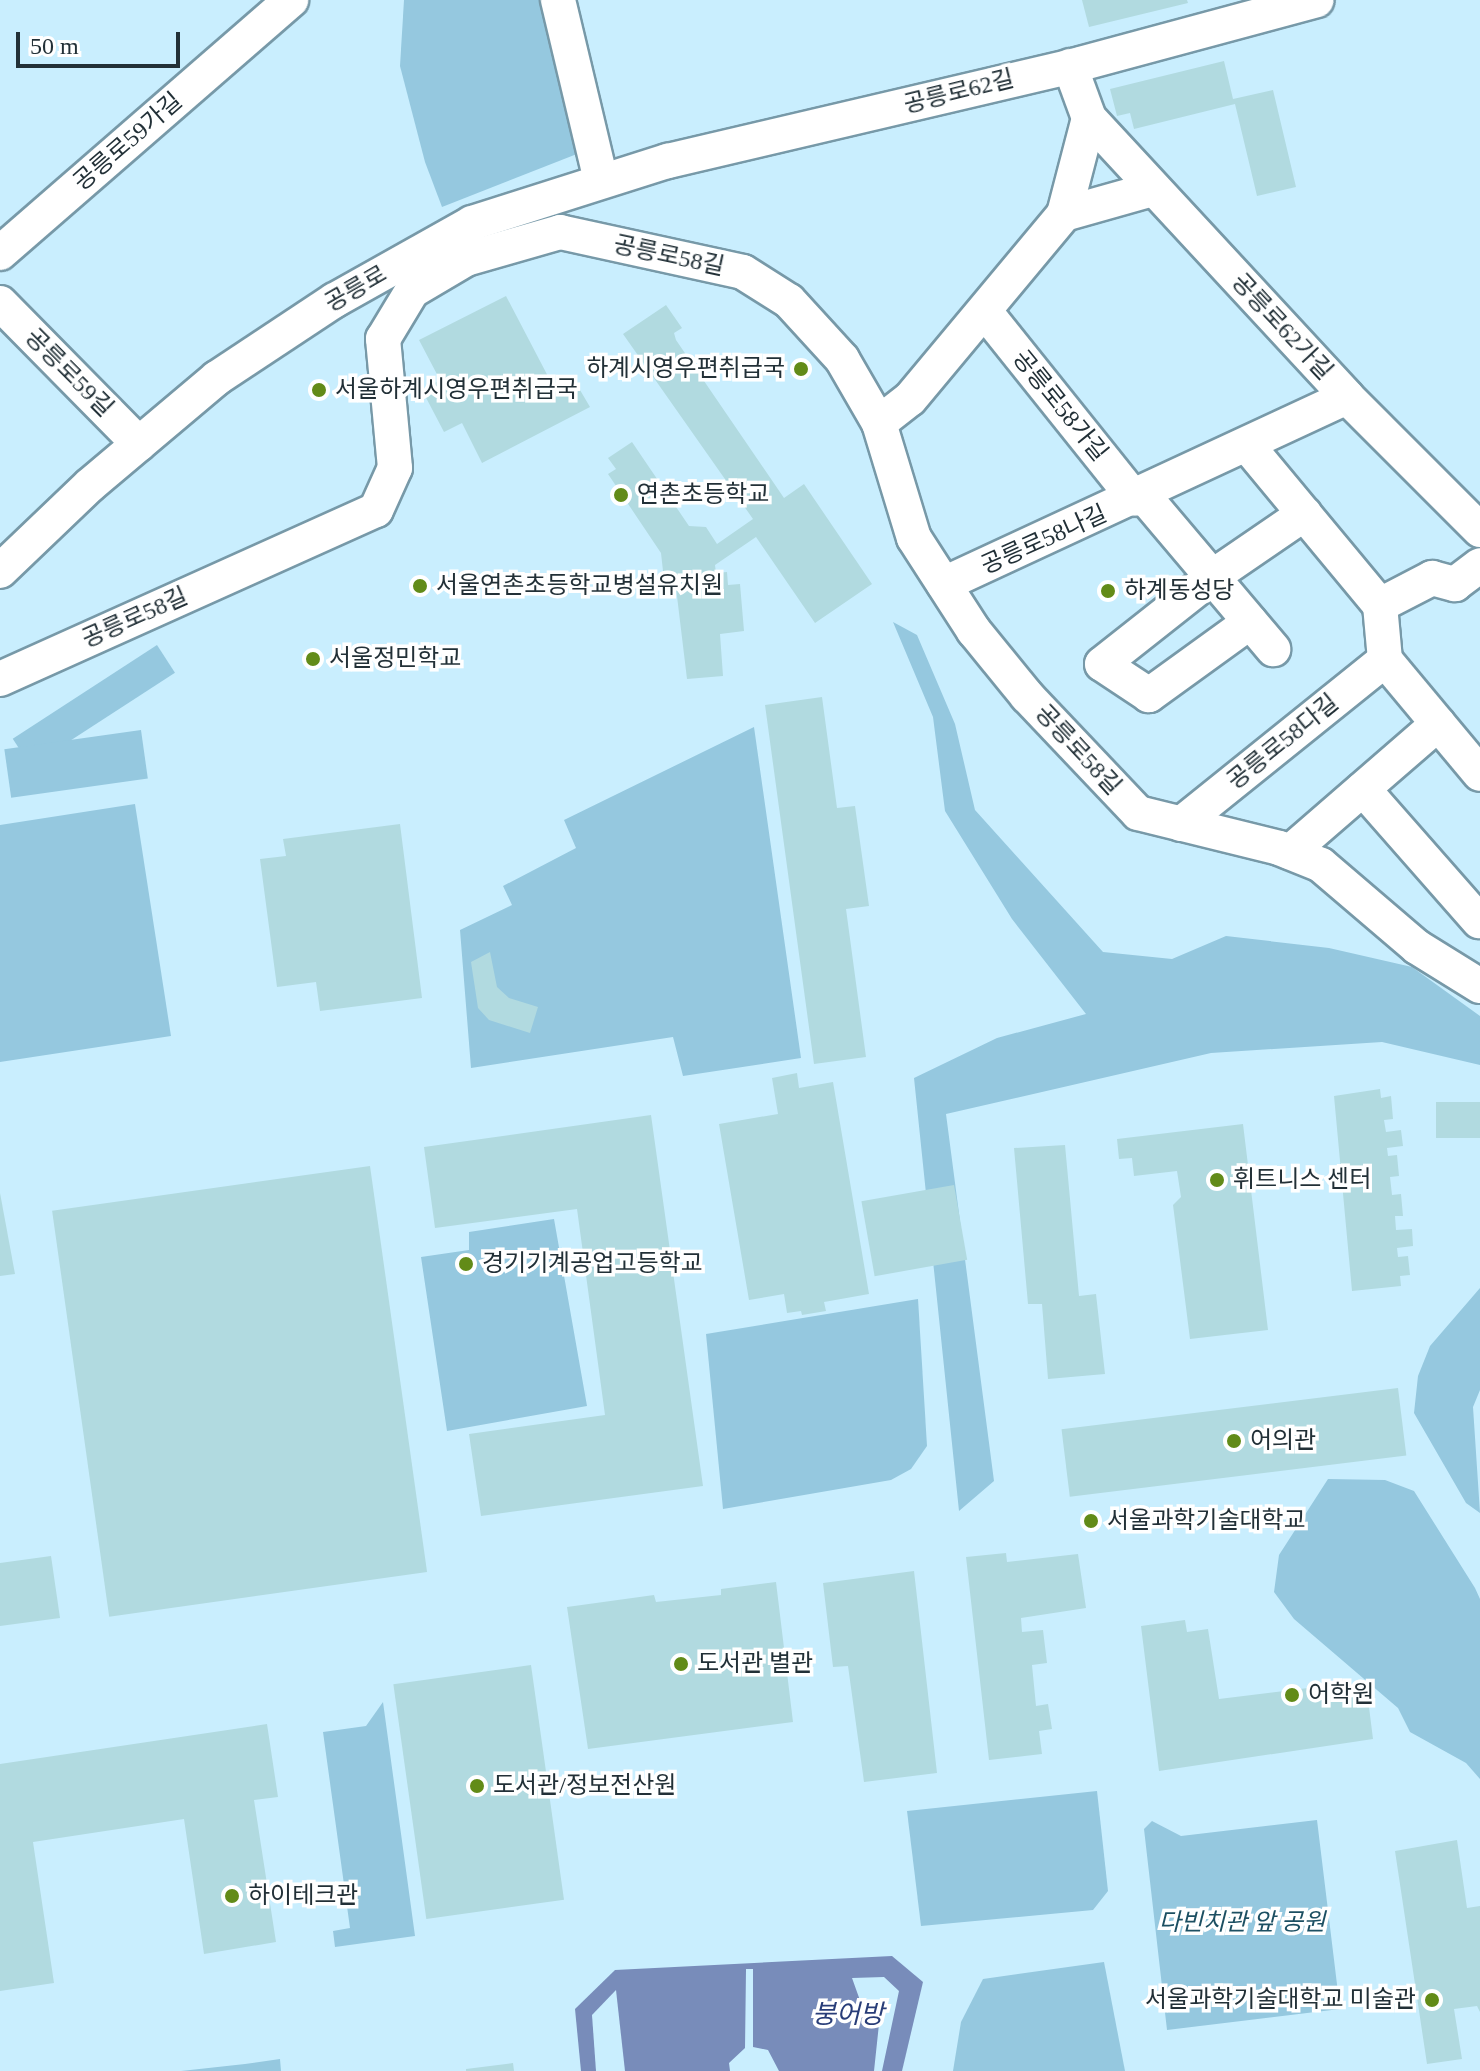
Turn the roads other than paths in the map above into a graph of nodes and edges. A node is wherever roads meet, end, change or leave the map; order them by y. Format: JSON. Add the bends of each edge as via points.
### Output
{"nodes":[{"id":1,"x":291,"y":0,"type":"edge"},
{"id":2,"x":558,"y":0,"type":"edge"},
{"id":3,"x":1317,"y":0,"type":"edge"},
{"id":4,"x":1070,"y":66,"type":"junction"},
{"id":5,"x":1089,"y":118,"type":"junction"},
{"id":6,"x":601,"y":181,"type":"junction"},
{"id":7,"x":1153,"y":189,"type":"junction"},
{"id":8,"x":1064,"y":214,"type":"junction"},
{"id":9,"x":0,"y":253,"type":"edge"},
{"id":10,"x":0,"y":303,"type":"edge"},
{"id":11,"x":986,"y":313,"type":"junction"},
{"id":12,"x":1347,"y":397,"type":"junction"},
{"id":13,"x":879,"y":423,"type":"junction"},
{"id":14,"x":139,"y":444,"type":"junction"},
{"id":15,"x":1247,"y":445,"type":"junction"},
{"id":16,"x":1139,"y":497,"type":"junction"},
{"id":17,"x":1304,"y":514,"type":"junction"},
{"id":18,"x":1480,"y":530,"type":"edge"},
{"id":19,"x":1480,"y":565,"type":"edge"},
{"id":20,"x":0,"y":571,"type":"edge"},
{"id":21,"x":1212,"y":577,"type":"junction"},
{"id":22,"x":944,"y":584,"type":"junction"},
{"id":23,"x":1380,"y":605,"type":"junction"},
{"id":24,"x":1250,"y":622,"type":"junction"},
{"id":25,"x":1273,"y":649,"type":"dead end"},
{"id":26,"x":1385,"y":660,"type":"junction"},
{"id":27,"x":0,"y":679,"type":"edge"},
{"id":28,"x":1438,"y":724,"type":"junction"},
{"id":29,"x":1480,"y":774,"type":"edge"},
{"id":30,"x":1363,"y":789,"type":"junction"},
{"id":31,"x":1181,"y":824,"type":"junction"},
{"id":32,"x":1290,"y":852,"type":"junction"},
{"id":33,"x":1480,"y":920,"type":"edge"},
{"id":34,"x":1446,"y":965,"type":"junction"},
{"id":35,"x":1480,"y":986,"type":"edge"}],
"edges":[{"from":1,"to":9,"type":"street","name":"공릉로59가길"},
{"from":2,"to":6,"type":"street"},
{"from":3,"to":4,"type":"street","name":"공릉로62길"},
{"from":4,"to":5,"type":"street","name":"공릉로62가길"},
{"from":4,"to":6,"type":"street","name":"공릉로62길"},
{"from":5,"to":7,"type":"street","name":"공릉로62가길"},
{"from":5,"to":8,"type":"street"},
{"from":6,"to":14,"type":"street","name":"공릉로","via":[[472,223],[346,294],[217,378]]},
{"from":7,"to":8,"type":"street"},
{"from":7,"to":12,"type":"street","name":"공릉로62가길"},
{"from":8,"to":11,"type":"street"},
{"from":10,"to":14,"type":"street","name":"공릉로59길"},
{"from":11,"to":13,"type":"street","via":[[910,399]]},
{"from":11,"to":16,"type":"street","name":"공릉로58가길"},
{"from":12,"to":15,"type":"street","name":"공릉로58나길"},
{"from":12,"to":18,"type":"street","name":"공릉로62가길"},
{"from":13,"to":22,"type":"street","name":"공릉로58길","via":[[914,538]]},
{"from":13,"to":27,"type":"street","name":"공릉로58길","via":[[842,359],[789,301],[743,272],[560,232],[520,243],[466,259],[412,291],[383,339],[395,468],[376,510]]},
{"from":14,"to":20,"type":"street","name":"공릉로"},
{"from":15,"to":16,"type":"street","name":"공릉로58나길"},
{"from":15,"to":17,"type":"street"},
{"from":16,"to":21,"type":"street"},
{"from":16,"to":22,"type":"street","name":"공릉로58나길"},
{"from":17,"to":21,"type":"street"},
{"from":17,"to":23,"type":"street"},
{"from":19,"to":23,"type":"street","via":[[1455,584],[1432,578]]},
{"from":21,"to":24,"type":"street"},
{"from":21,"to":24,"type":"street","via":[[1102,664],[1149,695]]},
{"from":22,"to":31,"type":"street","name":"공릉로58길","via":[[1027,696],[1138,813]]},
{"from":23,"to":26,"type":"street"},
{"from":24,"to":25,"type":"street"},
{"from":26,"to":28,"type":"street"},
{"from":26,"to":31,"type":"street","name":"공릉로58다길"},
{"from":28,"to":29,"type":"street"},
{"from":28,"to":30,"type":"street"},
{"from":30,"to":32,"type":"street"},
{"from":30,"to":33,"type":"street"},
{"from":31,"to":32,"type":"street","name":"공릉로58길"},
{"from":32,"to":34,"type":"street","name":"공릉로58길","via":[[1321,865],[1417,947]]},
{"from":33,"to":34,"type":"street"},
{"from":34,"to":35,"type":"street","name":"공릉로58길"}]}
